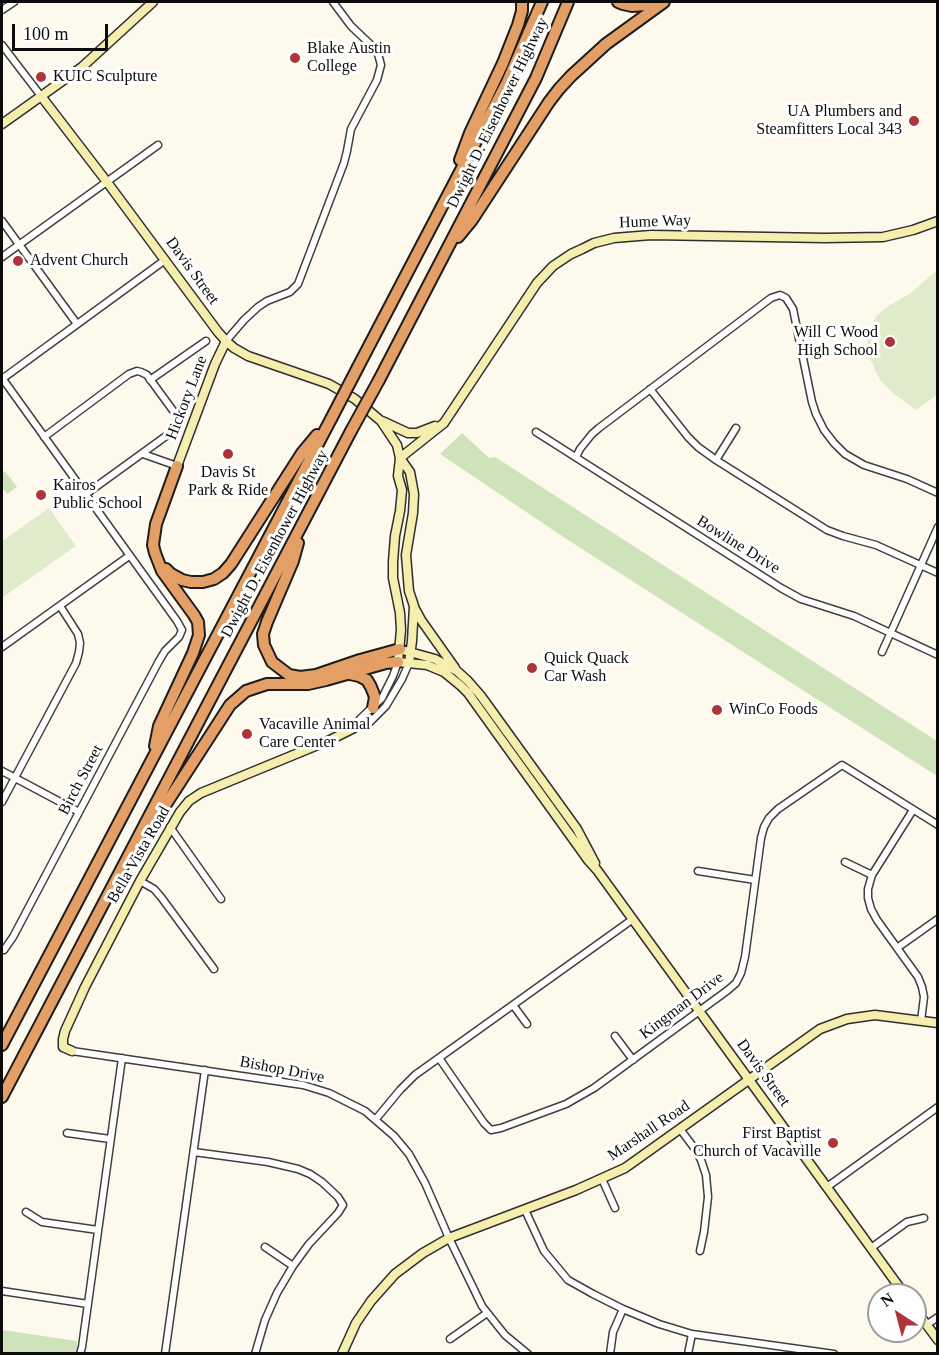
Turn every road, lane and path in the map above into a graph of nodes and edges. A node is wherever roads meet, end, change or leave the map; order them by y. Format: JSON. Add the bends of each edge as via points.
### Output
{"nodes":[{"id":1,"x":14,"y":2,"type":"edge"},
{"id":2,"x":153,"y":2,"type":"edge"},
{"id":3,"x":333,"y":2,"type":"edge"},
{"id":4,"x":522,"y":2,"type":"edge"},
{"id":5,"x":543,"y":2,"type":"edge"},
{"id":6,"x":568,"y":2,"type":"edge"},
{"id":7,"x":618,"y":2,"type":"edge"},
{"id":8,"x":656,"y":2,"type":"edge"},
{"id":9,"x":664,"y":2,"type":"edge"},
{"id":10,"x":2,"y":10,"type":"edge"},
{"id":11,"x":2,"y":45,"type":"edge"},
{"id":12,"x":41,"y":96,"type":"junction"},
{"id":13,"x":2,"y":124,"type":"edge"},
{"id":14,"x":158,"y":145,"type":"dead end"},
{"id":15,"x":107,"y":182,"type":"junction"},
{"id":16,"x":444,"y":202,"type":"junction"},
{"id":17,"x":2,"y":221,"type":"edge"},
{"id":18,"x":938,"y":221,"type":"edge"},
{"id":19,"x":18,"y":244,"type":"junction"},
{"id":20,"x":443,"y":256,"type":"junction"},
{"id":21,"x":2,"y":257,"type":"edge"},
{"id":22,"x":165,"y":261,"type":"junction"},
{"id":23,"x":77,"y":324,"type":"junction"},
{"id":24,"x":226,"y":340,"type":"junction"},
{"id":25,"x":206,"y":341,"type":"dead end"},
{"id":26,"x":2,"y":378,"type":"edge"},
{"id":27,"x":150,"y":380,"type":"junction"},
{"id":28,"x":650,"y":389,"type":"junction"},
{"id":29,"x":331,"y":419,"type":"junction"},
{"id":30,"x":381,"y":421,"type":"junction"},
{"id":31,"x":444,"y":423,"type":"junction"},
{"id":32,"x":736,"y":428,"type":"dead end"},
{"id":33,"x":536,"y":432,"type":"dead end"},
{"id":34,"x":44,"y":437,"type":"junction"},
{"id":35,"x":143,"y":454,"type":"junction"},
{"id":36,"x":576,"y":457,"type":"junction"},
{"id":37,"x":400,"y":458,"type":"junction"},
{"id":38,"x":716,"y":460,"type":"junction"},
{"id":39,"x":177,"y":466,"type":"junction"},
{"id":40,"x":938,"y":493,"type":"edge"},
{"id":41,"x":86,"y":494,"type":"junction"},
{"id":42,"x":302,"y":524,"type":"junction"},
{"id":43,"x":938,"y":527,"type":"edge"},
{"id":44,"x":129,"y":556,"type":"junction"},
{"id":45,"x":158,"y":561,"type":"junction"},
{"id":46,"x":920,"y":565,"type":"junction"},
{"id":47,"x":938,"y":573,"type":"edge"},
{"id":48,"x":60,"y":606,"type":"junction"},
{"id":49,"x":414,"y":606,"type":"junction"},
{"id":50,"x":890,"y":633,"type":"junction"},
{"id":51,"x":2,"y":647,"type":"edge"},
{"id":52,"x":400,"y":649,"type":"junction"},
{"id":53,"x":411,"y":652,"type":"junction"},
{"id":54,"x":882,"y":652,"type":"dead end"},
{"id":55,"x":938,"y":655,"type":"edge"},
{"id":56,"x":403,"y":663,"type":"junction"},
{"id":57,"x":457,"y":671,"type":"junction"},
{"id":58,"x":348,"y":674,"type":"junction"},
{"id":59,"x":373,"y":708,"type":"junction"},
{"id":60,"x":354,"y":728,"type":"junction"},
{"id":61,"x":151,"y":761,"type":"junction"},
{"id":62,"x":2,"y":771,"type":"edge"},
{"id":63,"x":15,"y":778,"type":"junction"},
{"id":64,"x":2,"y":802,"type":"edge"},
{"id":65,"x":913,"y":810,"type":"junction"},
{"id":66,"x":79,"y":812,"type":"junction"},
{"id":67,"x":938,"y":825,"type":"edge"},
{"id":68,"x":170,"y":827,"type":"junction"},
{"id":69,"x":138,"y":837,"type":"junction"},
{"id":70,"x":845,"y":862,"type":"dead end"},
{"id":71,"x":597,"y":870,"type":"junction"},
{"id":72,"x":698,"y":871,"type":"dead end"},
{"id":73,"x":872,"y":874,"type":"junction"},
{"id":74,"x":755,"y":880,"type":"junction"},
{"id":75,"x":140,"y":881,"type":"junction"},
{"id":76,"x":221,"y":899,"type":"dead end"},
{"id":77,"x":633,"y":919,"type":"junction"},
{"id":78,"x":938,"y":919,"type":"edge"},
{"id":79,"x":897,"y":948,"type":"junction"},
{"id":80,"x":2,"y":949,"type":"edge"},
{"id":81,"x":214,"y":969,"type":"dead end"},
{"id":82,"x":513,"y":1005,"type":"junction"},
{"id":83,"x":700,"y":1011,"type":"junction"},
{"id":84,"x":921,"y":1021,"type":"junction"},
{"id":85,"x":938,"y":1023,"type":"edge"},
{"id":86,"x":527,"y":1024,"type":"dead end"},
{"id":87,"x":615,"y":1036,"type":"dead end"},
{"id":88,"x":2,"y":1045,"type":"edge"},
{"id":89,"x":72,"y":1051,"type":"joint"},
{"id":90,"x":439,"y":1058,"type":"junction"},
{"id":91,"x":122,"y":1059,"type":"junction"},
{"id":92,"x":633,"y":1060,"type":"junction"},
{"id":93,"x":205,"y":1070,"type":"junction"},
{"id":94,"x":749,"y":1079,"type":"junction"},
{"id":95,"x":2,"y":1097,"type":"edge"},
{"id":96,"x":938,"y":1107,"type":"edge"},
{"id":97,"x":376,"y":1119,"type":"junction"},
{"id":98,"x":680,"y":1129,"type":"junction"},
{"id":99,"x":67,"y":1132,"type":"dead end"},
{"id":100,"x":110,"y":1139,"type":"junction"},
{"id":101,"x":194,"y":1152,"type":"junction"},
{"id":102,"x":602,"y":1179,"type":"junction"},
{"id":103,"x":827,"y":1187,"type":"junction"},
{"id":104,"x":615,"y":1208,"type":"dead end"},
{"id":105,"x":525,"y":1210,"type":"junction"},
{"id":106,"x":26,"y":1212,"type":"dead end"},
{"id":107,"x":924,"y":1218,"type":"dead end"},
{"id":108,"x":98,"y":1230,"type":"junction"},
{"id":109,"x":449,"y":1238,"type":"junction"},
{"id":110,"x":265,"y":1247,"type":"dead end"},
{"id":111,"x":871,"y":1248,"type":"junction"},
{"id":112,"x":700,"y":1251,"type":"dead end"},
{"id":113,"x":293,"y":1266,"type":"junction"},
{"id":114,"x":896,"y":1283,"type":"edge"},
{"id":115,"x":2,"y":1291,"type":"edge"},
{"id":116,"x":88,"y":1304,"type":"junction"},
{"id":117,"x":623,"y":1309,"type":"junction"},
{"id":118,"x":487,"y":1312,"type":"junction"},
{"id":119,"x":927,"y":1326,"type":"edge"},
{"id":120,"x":692,"y":1334,"type":"junction"},
{"id":121,"x":450,"y":1339,"type":"dead end"},
{"id":122,"x":938,"y":1340,"type":"edge"},
{"id":123,"x":766,"y":1344,"type":"junction"},
{"id":124,"x":765,"y":1352,"type":"dead end"},
{"id":125,"x":80,"y":1353,"type":"edge"},
{"id":126,"x":165,"y":1353,"type":"edge"},
{"id":127,"x":255,"y":1353,"type":"edge"},
{"id":128,"x":342,"y":1353,"type":"edge"},
{"id":129,"x":528,"y":1353,"type":"edge"},
{"id":130,"x":610,"y":1353,"type":"edge"},
{"id":131,"x":688,"y":1353,"type":"edge"},
{"id":132,"x":834,"y":1353,"type":"edge"}],
"edges":[{"from":1,"to":10,"type":"street"},
{"from":2,"to":12,"type":"street","via":[[82,67]]},
{"from":3,"to":24,"type":"street","via":[[378,54],[381,64],[377,80],[351,129],[344,163],[298,284],[258,307]]},
{"from":4,"to":16,"type":"highway","via":[[518,25]]},
{"from":5,"to":16,"type":"highway","name":"Dwight D. Eisenhower Highway","via":[[507,82]]},
{"from":6,"to":20,"type":"highway","name":"Dwight D. Eisenhower Highway","via":[[536,78]]},
{"from":7,"to":8,"type":"highway","via":[[632,6]]},
{"from":9,"to":20,"type":"highway","via":[[606,44],[559,88],[472,220]]},
{"from":11,"to":12,"type":"street","name":"Davis Street"},
{"from":12,"to":13,"type":"street"},
{"from":12,"to":15,"type":"street","name":"Davis Street"},
{"from":14,"to":15,"type":"street"},
{"from":15,"to":19,"type":"street"},
{"from":15,"to":22,"type":"street","name":"Davis Street"},
{"from":16,"to":29,"type":"highway","name":"Dwight D. Eisenhower Highway","bridge":true},
{"from":17,"to":19,"type":"street"},
{"from":18,"to":31,"type":"street","name":"Hume Way","via":[[883,237],[651,235],[594,243],[563,259],[537,283]]},
{"from":19,"to":21,"type":"street"},
{"from":19,"to":23,"type":"street"},
{"from":20,"to":42,"type":"highway","name":"Dwight D. Eisenhower Highway","bridge":true},
{"from":22,"to":23,"type":"street"},
{"from":22,"to":24,"type":"street","name":"Davis Street"},
{"from":23,"to":26,"type":"street"},
{"from":24,"to":30,"type":"street","name":"Davis Street","via":[[248,356],[329,384]]},
{"from":24,"to":39,"type":"street","name":"Hickory Lane"},
{"from":25,"to":27,"type":"street"},
{"from":26,"to":34,"type":"street"},
{"from":27,"to":34,"type":"street","via":[[141,372],[132,372]]},
{"from":27,"to":35,"type":"street","via":[[178,421],[173,431]]},
{"from":28,"to":36,"type":"street","via":[[592,434]]},
{"from":28,"to":38,"type":"street","via":[[688,438]]},
{"from":28,"to":40,"type":"street","via":[[780,295],[793,309],[812,402],[834,443],[864,465]]},
{"from":29,"to":45,"type":"highway","via":[[302,453],[223,573],[214,579],[191,582],[171,574]]},
{"from":29,"to":61,"type":"highway","name":"Dwight D. Eisenhower Highway"},
{"from":30,"to":31,"type":"street","via":[[408,433]]},
{"from":30,"to":37,"type":"street","name":"Davis Street","via":[[397,445]]},
{"from":31,"to":37,"type":"street","name":"Hume Way"},
{"from":32,"to":38,"type":"street"},
{"from":33,"to":36,"type":"street","name":"Bowline Drive"},
{"from":34,"to":41,"type":"street"},
{"from":35,"to":39,"type":"street"},
{"from":35,"to":41,"type":"street"},
{"from":36,"to":50,"type":"street","name":"Bowline Drive","via":[[781,588]]},
{"from":37,"to":49,"type":"street","name":"Davis Street","via":[[410,472],[414,494],[406,555]]},
{"from":37,"to":52,"type":"street","name":"Davis Street","via":[[398,476],[402,490],[393,578],[400,613]]},
{"from":38,"to":46,"type":"street","via":[[827,530],[876,545]]},
{"from":39,"to":45,"type":"highway","via":[[154,530]]},
{"from":41,"to":44,"type":"street"},
{"from":42,"to":52,"type":"highway","via":[[293,561],[263,634],[272,662],[289,675],[300,677]]},
{"from":42,"to":69,"type":"highway","name":"Dwight D. Eisenhower Highway"},
{"from":43,"to":46,"type":"street"},
{"from":44,"to":48,"type":"street"},
{"from":44,"to":66,"type":"street","name":"Birch Street","via":[[182,634],[159,661]]},
{"from":45,"to":61,"type":"highway","via":[[199,629],[193,653],[159,726]]},
{"from":46,"to":47,"type":"street"},
{"from":46,"to":50,"type":"street"},
{"from":48,"to":51,"type":"street"},
{"from":48,"to":63,"type":"street","via":[[78,634],[79,652]]},
{"from":49,"to":53,"type":"street","name":"Davis Street"},
{"from":49,"to":57,"type":"street"},
{"from":50,"to":54,"type":"street"},
{"from":50,"to":55,"type":"street","name":"Bowline Drive"},
{"from":52,"to":53,"type":"street","name":"Davis Street"},
{"from":52,"to":56,"type":"street","name":"Davis Street"},
{"from":53,"to":56,"type":"street","name":"Davis Street"},
{"from":53,"to":57,"type":"street","name":"Davis Street"},
{"from":56,"to":58,"type":"highway","via":[[386,663]]},
{"from":56,"to":59,"type":"street","name":"Bella Vista Road"},
{"from":56,"to":60,"type":"street","name":"Bella Vista Road","via":[[402,679],[386,705],[366,726]]},
{"from":56,"to":71,"type":"street","name":"Davis Street","via":[[427,665],[444,672],[468,693]]},
{"from":57,"to":71,"type":"street","name":"Davis Street","via":[[481,696],[577,829]]},
{"from":58,"to":59,"type":"highway","via":[[368,682],[375,696]]},
{"from":58,"to":69,"type":"highway","via":[[308,684],[267,684],[238,697],[166,804]]},
{"from":59,"to":60,"type":"street","name":"Bella Vista Road"},
{"from":60,"to":68,"type":"street","name":"Bella Vista Road","via":[[201,793],[189,801]]},
{"from":61,"to":88,"type":"highway","name":"Dwight D. Eisenhower Highway"},
{"from":62,"to":63,"type":"street"},
{"from":63,"to":64,"type":"street"},
{"from":63,"to":66,"type":"street"},
{"from":65,"to":67,"type":"street","name":"Kingman Drive"},
{"from":65,"to":73,"type":"street"},
{"from":65,"to":74,"type":"street","name":"Kingman Drive","via":[[842,765],[769,818],[761,838]]},
{"from":66,"to":80,"type":"street","name":"Birch Street","via":[[13,937]]},
{"from":68,"to":75,"type":"street","name":"Bella Vista Road"},
{"from":68,"to":76,"type":"street"},
{"from":69,"to":95,"type":"highway","name":"Dwight D. Eisenhower Highway"},
{"from":70,"to":73,"type":"street"},
{"from":71,"to":77,"type":"street","name":"Davis Street"},
{"from":72,"to":74,"type":"street"},
{"from":73,"to":79,"type":"street","via":[[868,889],[871,909]]},
{"from":74,"to":83,"type":"street","name":"Kingman Drive","via":[[741,973],[736,983]]},
{"from":75,"to":81,"type":"street","via":[[161,897]]},
{"from":75,"to":89,"type":"street","name":"Bella Vista Road","via":[[65,1031],[63,1047]]},
{"from":77,"to":82,"type":"street"},
{"from":77,"to":83,"type":"street","name":"Davis Street"},
{"from":78,"to":79,"type":"street"},
{"from":79,"to":84,"type":"street","via":[[922,987]]},
{"from":82,"to":86,"type":"street"},
{"from":82,"to":90,"type":"street"},
{"from":83,"to":92,"type":"street","name":"Kingman Drive"},
{"from":83,"to":94,"type":"street","name":"Davis Street"},
{"from":84,"to":85,"type":"street","name":"Marshall Road"},
{"from":84,"to":94,"type":"street","name":"Marshall Road","via":[[874,1015],[838,1021],[808,1036]]},
{"from":87,"to":92,"type":"street"},
{"from":89,"to":91,"type":"street","name":"Bishop Drive"},
{"from":90,"to":92,"type":"street","name":"Kingman Drive","via":[[491,1130],[566,1104]]},
{"from":90,"to":97,"type":"street","via":[[407,1082]]},
{"from":91,"to":93,"type":"street","name":"Bishop Drive"},
{"from":91,"to":100,"type":"street"},
{"from":93,"to":97,"type":"street","name":"Bishop Drive","via":[[303,1085],[348,1101]]},
{"from":93,"to":101,"type":"street"},
{"from":94,"to":98,"type":"street","name":"Marshall Road"},
{"from":94,"to":103,"type":"street","name":"Davis Street"},
{"from":96,"to":103,"type":"street"},
{"from":97,"to":109,"type":"street","name":"Bishop Drive","via":[[418,1168]]},
{"from":98,"to":102,"type":"street","name":"Marshall Road"},
{"from":98,"to":112,"type":"street","via":[[695,1149],[706,1175],[708,1197]]},
{"from":99,"to":100,"type":"street"},
{"from":100,"to":108,"type":"street"},
{"from":101,"to":113,"type":"street","via":[[298,1169],[322,1182],[338,1197],[343,1205],[338,1213]]},
{"from":101,"to":126,"type":"street"},
{"from":102,"to":104,"type":"street"},
{"from":102,"to":105,"type":"street","name":"Marshall Road"},
{"from":103,"to":111,"type":"street","name":"Davis Street"},
{"from":105,"to":109,"type":"street","name":"Marshall Road"},
{"from":105,"to":117,"type":"street","via":[[544,1251],[568,1280]]},
{"from":106,"to":108,"type":"street","via":[[42,1222]]},
{"from":107,"to":111,"type":"street","via":[[907,1221]]},
{"from":108,"to":116,"type":"street"},
{"from":109,"to":118,"type":"street","name":"Bishop Drive"},
{"from":109,"to":128,"type":"street","name":"Marshall Road","via":[[386,1283],[356,1323]]},
{"from":110,"to":113,"type":"street"},
{"from":111,"to":114,"type":"street","name":"Davis Street"},
{"from":113,"to":127,"type":"street","via":[[265,1320]]},
{"from":115,"to":116,"type":"street"},
{"from":116,"to":125,"type":"street"},
{"from":117,"to":120,"type":"street"},
{"from":117,"to":130,"type":"street","via":[[613,1332]]},
{"from":118,"to":121,"type":"street"},
{"from":118,"to":129,"type":"street","name":"Bishop Drive","via":[[505,1335]]},
{"from":119,"to":122,"type":"street"},
{"from":120,"to":123,"type":"street"},
{"from":120,"to":131,"type":"street"},
{"from":123,"to":124,"type":"street"},
{"from":123,"to":132,"type":"street"}]}
